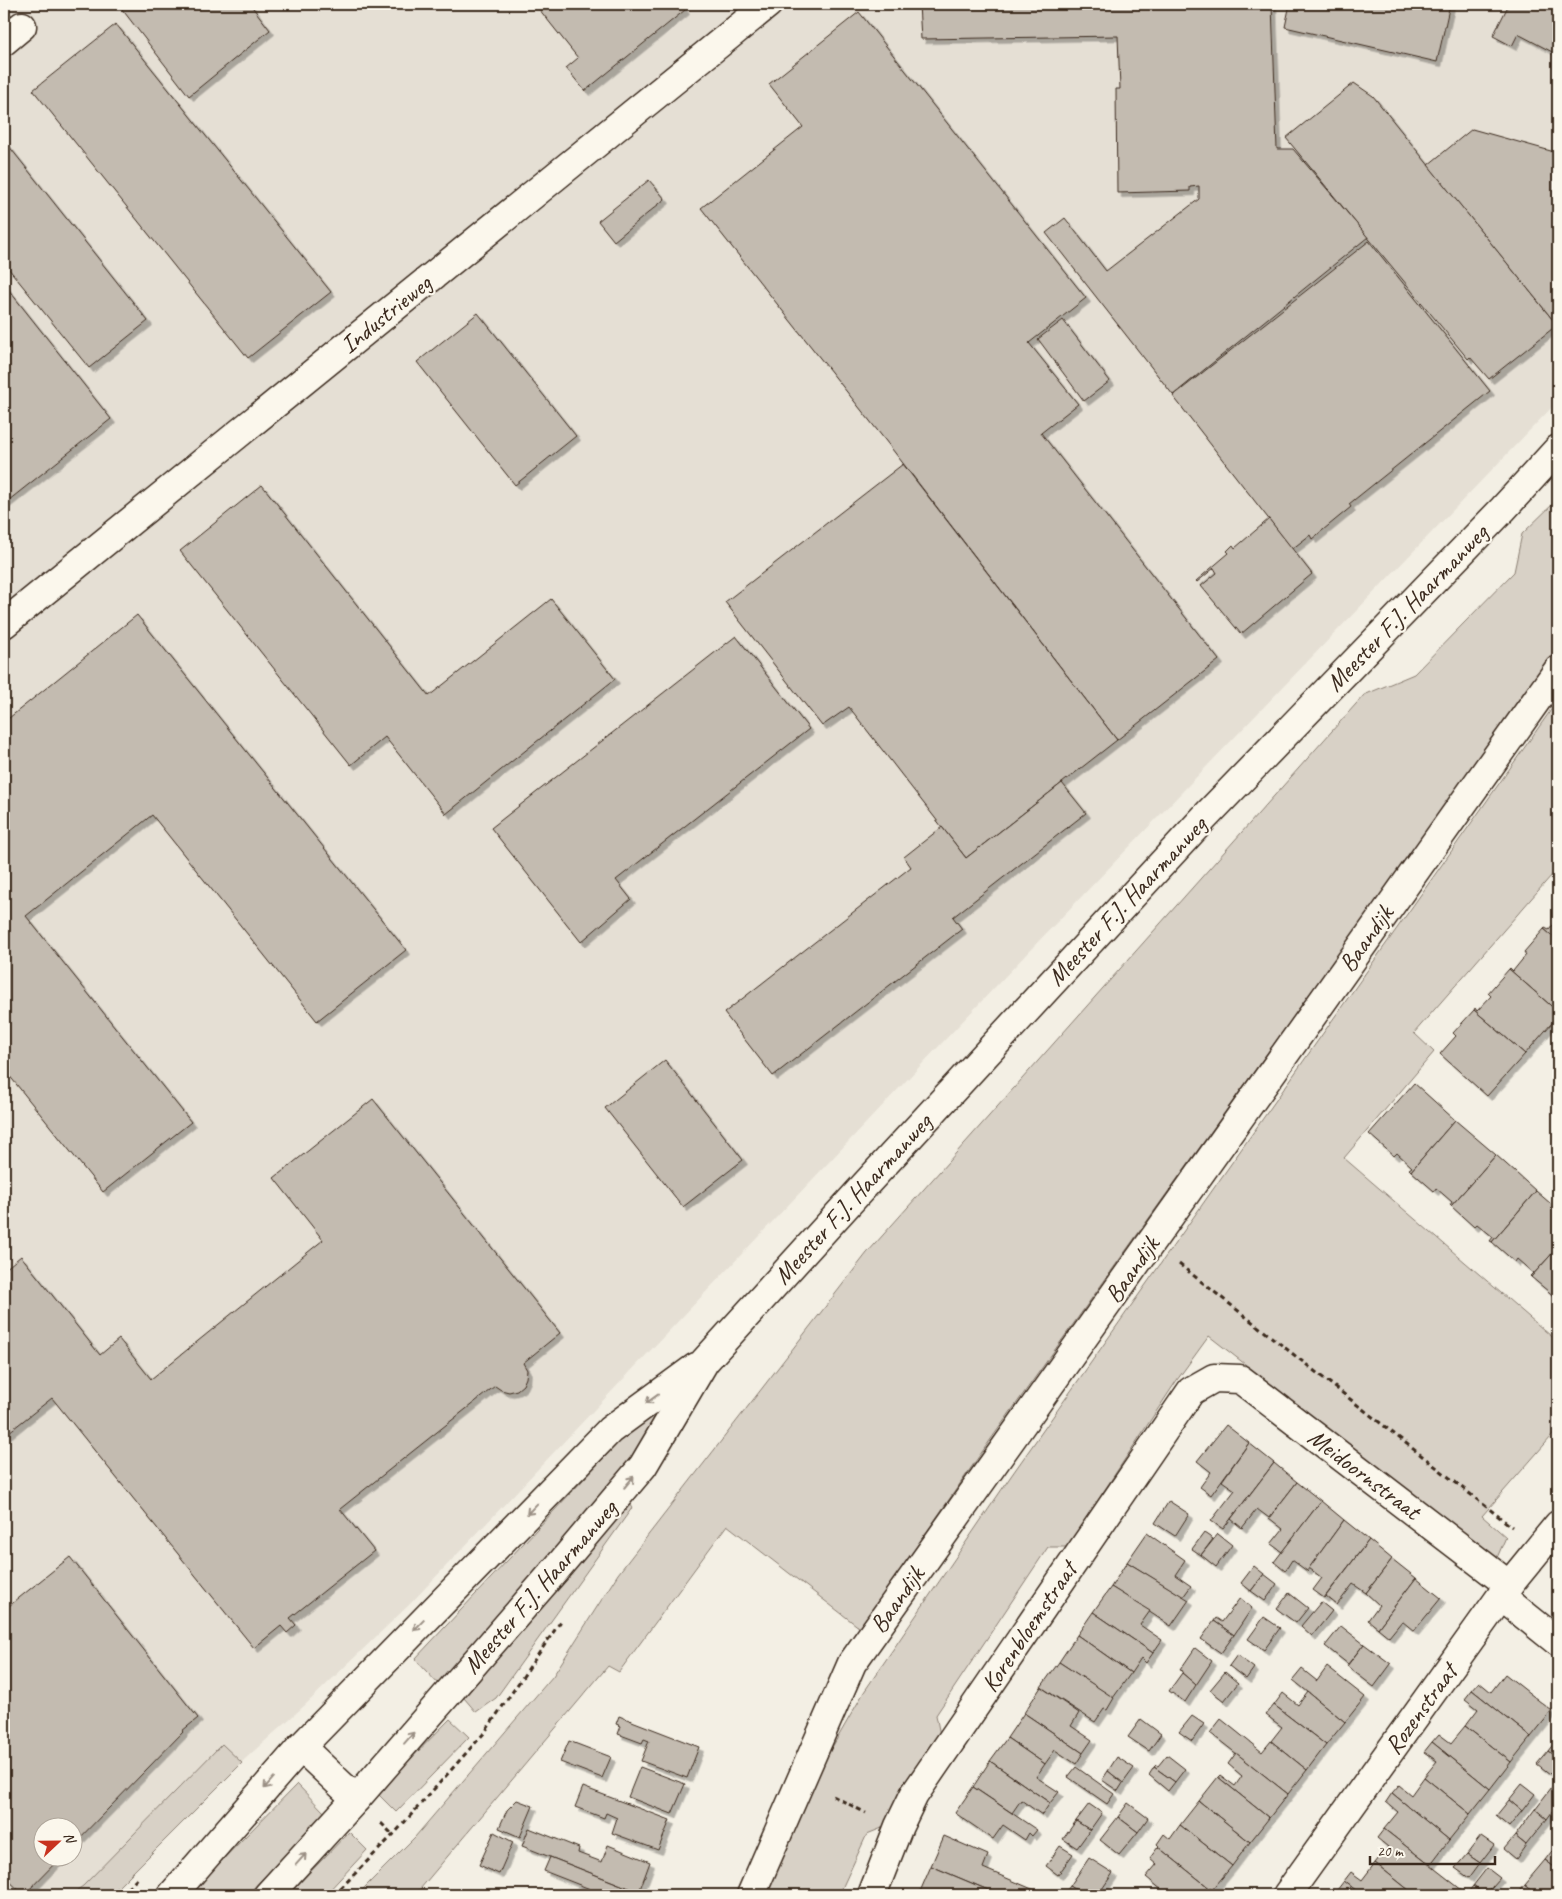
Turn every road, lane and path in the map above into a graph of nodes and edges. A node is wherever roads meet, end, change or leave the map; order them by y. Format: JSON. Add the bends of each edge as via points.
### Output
{"nodes":[{"id":1,"x":768,"y":4,"type":"edge"},
{"id":2,"x":1558,"y":449,"type":"edge"},
{"id":3,"x":4,"y":624,"type":"edge"},
{"id":4,"x":1558,"y":670,"type":"edge"},
{"id":5,"x":1189,"y":1272,"type":"dead end"},
{"id":6,"x":706,"y":1361,"type":"junction"},
{"id":7,"x":1214,"y":1378,"type":"joint"},
{"id":8,"x":1558,"y":1525,"type":"edge"},
{"id":9,"x":1539,"y":1548,"type":"junction"},
{"id":10,"x":1506,"y":1591,"type":"junction"},
{"id":11,"x":1558,"y":1642,"type":"edge"},
{"id":12,"x":301,"y":1746,"type":"junction"},
{"id":13,"x":832,"y":1796,"type":"dead end"},
{"id":14,"x":356,"y":1799,"type":"junction"},
{"id":15,"x":859,"y":1810,"type":"dead end"},
{"id":16,"x":127,"y":1889,"type":"dead end"},
{"id":17,"x":134,"y":1895,"type":"edge"},
{"id":18,"x":172,"y":1895,"type":"edge"},
{"id":19,"x":268,"y":1895,"type":"edge"},
{"id":20,"x":751,"y":1895,"type":"edge"},
{"id":21,"x":872,"y":1895,"type":"edge"},
{"id":22,"x":1287,"y":1895,"type":"edge"}],
"edges":[{"from":1,"to":3,"type":"street","name":"Industrieweg"},
{"from":2,"to":6,"type":"street","name":"Meester F.J. Haarmanweg","via":[[1504,509],[1204,818],[864,1185]]},
{"from":4,"to":20,"type":"street","name":"Baandijk","via":[[852,1663]]},
{"from":5,"to":9,"type":"path"},
{"from":6,"to":12,"type":"street","name":"Meester F.J. Haarmanweg","one_way":true,"via":[[610,1430]]},
{"from":14,"to":6,"type":"street","name":"Meester F.J. Haarmanweg","one_way":true,"via":[[643,1466]]},
{"from":7,"to":10,"type":"street","name":"Meidoornstraat","via":[[1240,1379]]},
{"from":7,"to":21,"type":"street","name":"Korenbloemstraat","via":[[1191,1391],[914,1795]]},
{"from":8,"to":9,"type":"street","name":"Rozenstraat"},
{"from":9,"to":10,"type":"street","name":"Rozenstraat"},
{"from":10,"to":11,"type":"street","name":"Meidoornstraat"},
{"from":10,"to":22,"type":"street","name":"Rozenstraat"},
{"from":12,"to":14,"type":"street"},
{"from":12,"to":18,"type":"street","name":"Meester F.J. Haarmanweg","one_way":true},
{"from":13,"to":15,"type":"path"},
{"from":19,"to":14,"type":"street","name":"Meester F.J. Haarmanweg","one_way":true},
{"from":16,"to":17,"type":"path"}]}
